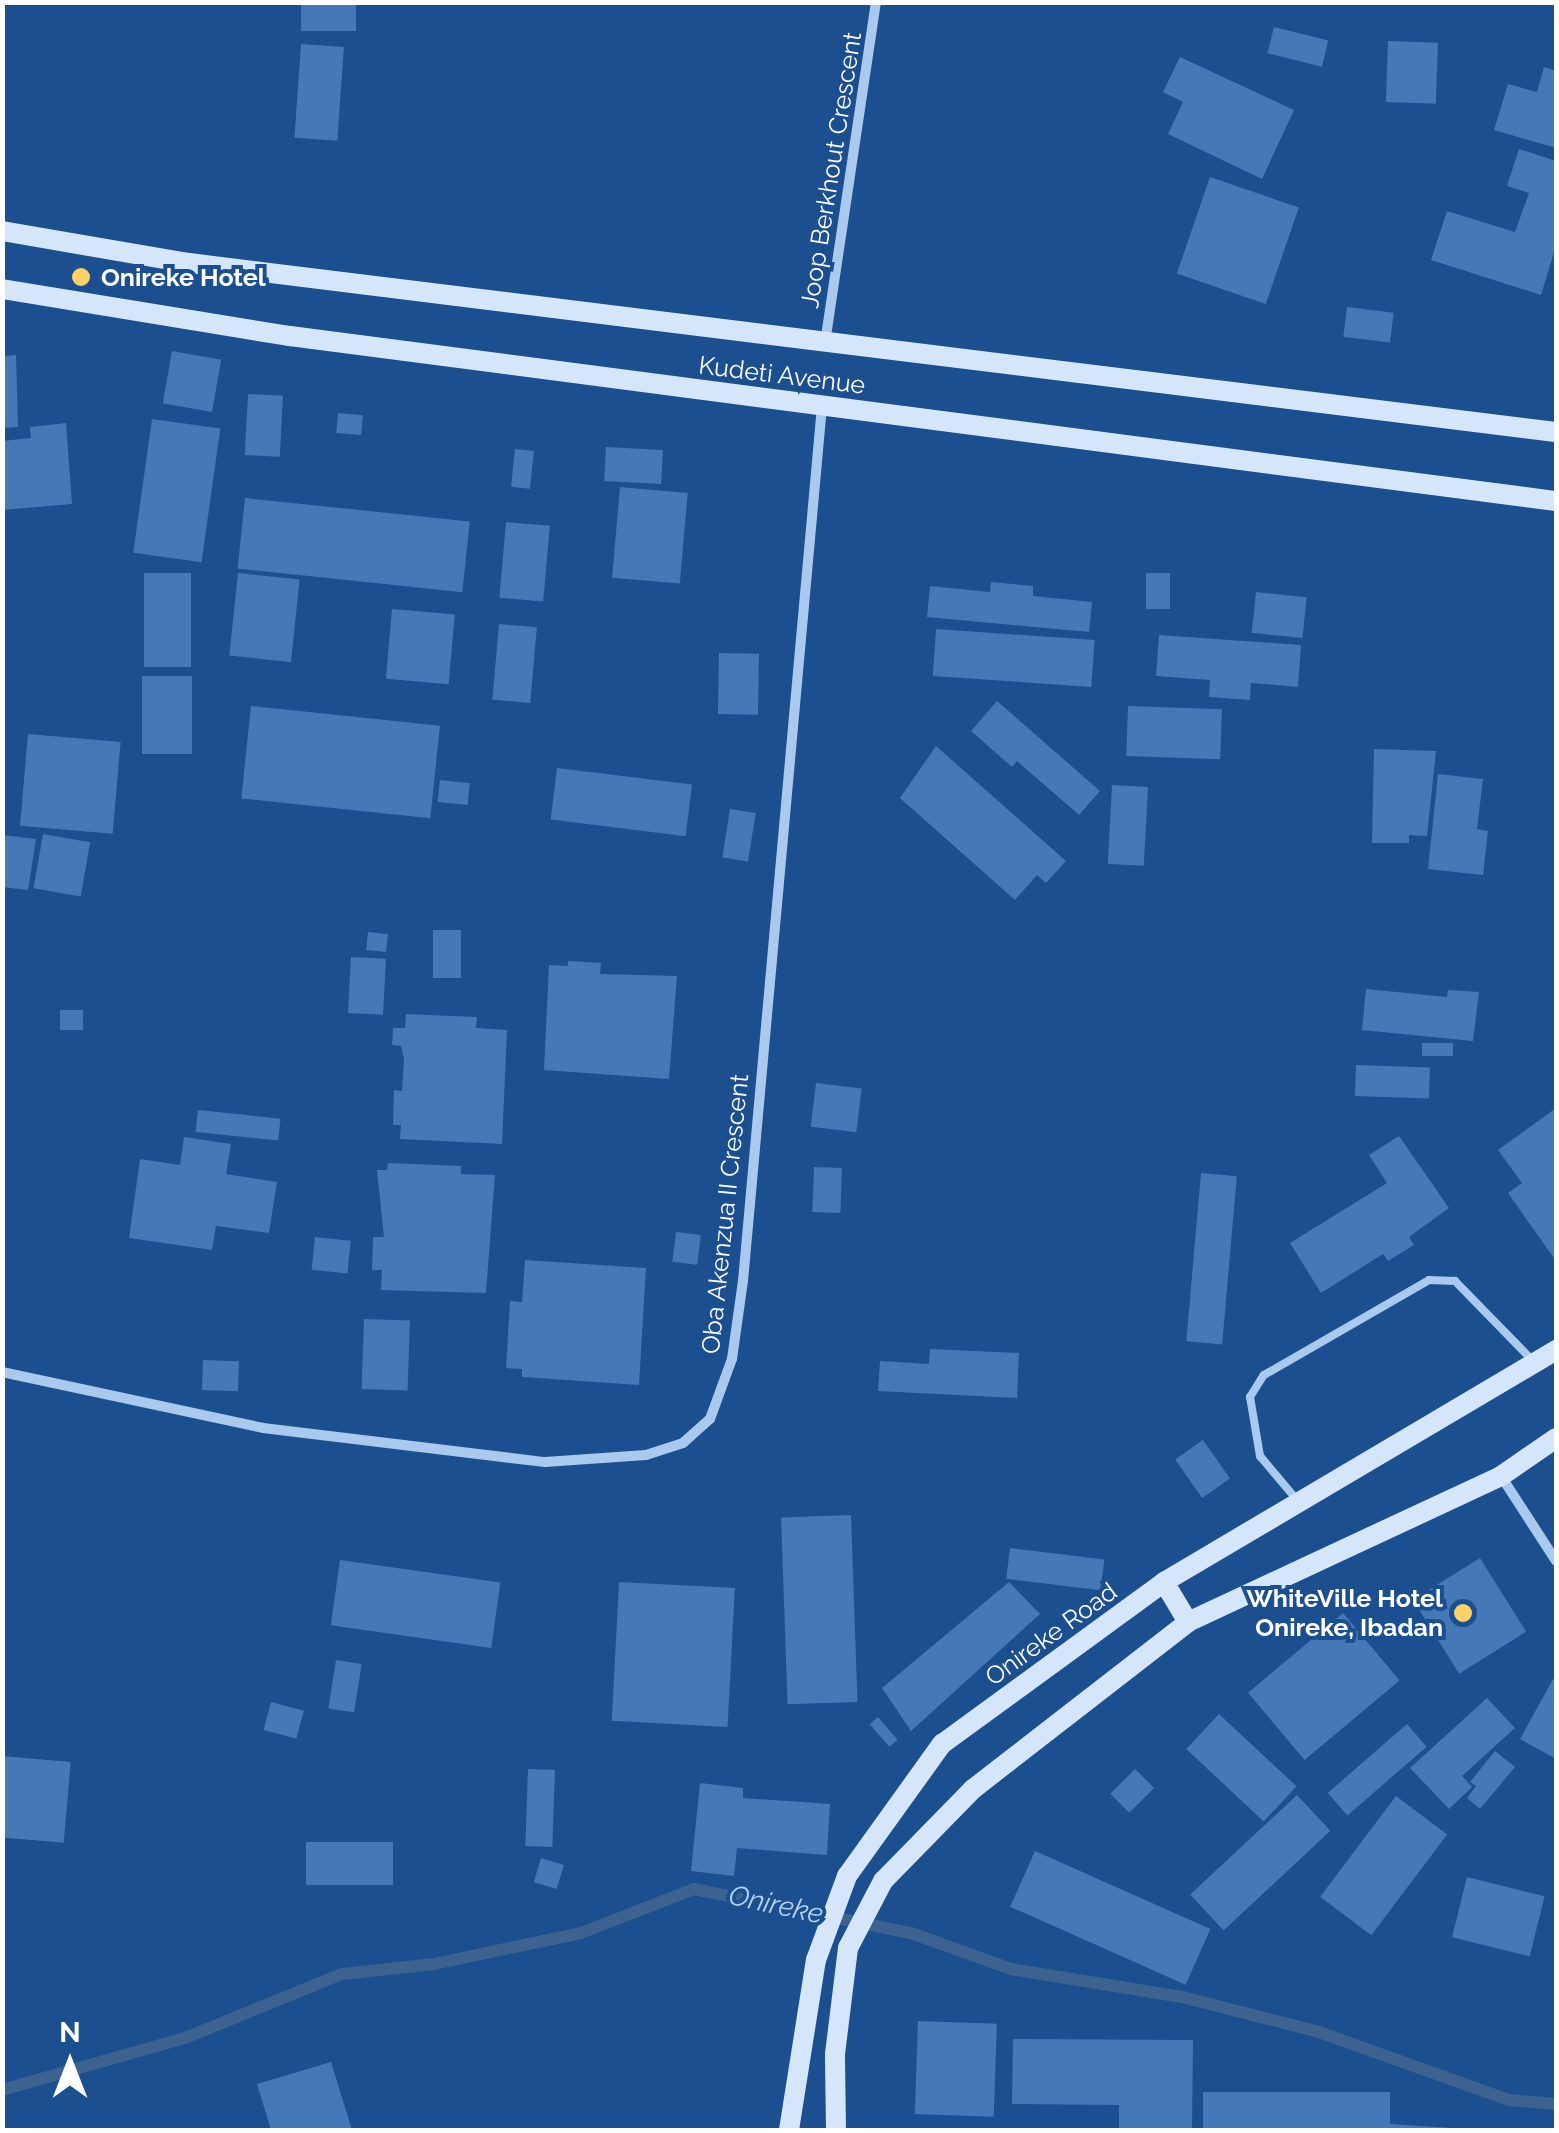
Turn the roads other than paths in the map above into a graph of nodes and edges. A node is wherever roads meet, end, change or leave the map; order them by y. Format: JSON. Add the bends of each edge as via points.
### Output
{"nodes":[{"id":1,"x":876,"y":2,"type":"edge"},
{"id":2,"x":2,"y":231,"type":"edge"},
{"id":3,"x":2,"y":288,"type":"edge"},
{"id":4,"x":824,"y":344,"type":"junction"},
{"id":5,"x":822,"y":406,"type":"junction"},
{"id":6,"x":1556,"y":432,"type":"edge"},
{"id":7,"x":1556,"y":501,"type":"edge"},
{"id":8,"x":1556,"y":1350,"type":"edge"},
{"id":9,"x":1536,"y":1364,"type":"junction"},
{"id":10,"x":2,"y":1372,"type":"edge"},
{"id":11,"x":1556,"y":1438,"type":"edge"},
{"id":12,"x":1501,"y":1476,"type":"junction"},
{"id":13,"x":1297,"y":1500,"type":"junction"},
{"id":14,"x":1556,"y":1562,"type":"edge"},
{"id":15,"x":1164,"y":1582,"type":"junction"},
{"id":16,"x":1188,"y":1622,"type":"junction"},
{"id":17,"x":789,"y":2130,"type":"edge"},
{"id":18,"x":836,"y":2130,"type":"edge"}],
"edges":[{"from":1,"to":4,"type":"street","name":"Joop Berkhout Crescent"},
{"from":2,"to":4,"type":"main road","name":"Kudeti Avenue","via":[[181,262]]},
{"from":3,"to":5,"type":"main road","name":"Kudeti Avenue","via":[[290,336]]},
{"from":4,"to":6,"type":"main road","name":"Kudeti Avenue"},
{"from":5,"to":7,"type":"main road","name":"Kudeti Avenue"},
{"from":5,"to":10,"type":"street","name":"Oba Akenzua II Crescent","via":[[743,1282],[732,1360],[710,1420],[683,1443],[646,1455],[545,1462],[262,1428]]},
{"from":8,"to":9,"type":"main road","name":"Onireke Road"},
{"from":9,"to":13,"type":"main road","name":"Onireke Road"},
{"from":9,"to":13,"type":"lane","via":[[1455,1281],[1429,1280],[1264,1374],[1250,1397],[1260,1456]]},
{"from":11,"to":12,"type":"main road"},
{"from":12,"to":14,"type":"street"},
{"from":12,"to":16,"type":"main road"},
{"from":13,"to":15,"type":"main road","name":"Onireke Road"},
{"from":15,"to":16,"type":"main road"},
{"from":15,"to":17,"type":"main road","name":"Onireke Road","via":[[942,1744],[841,1890],[822,1943]]},
{"from":16,"to":18,"type":"main road","via":[[973,1789],[883,1881],[848,1948],[835,2054]]}]}
